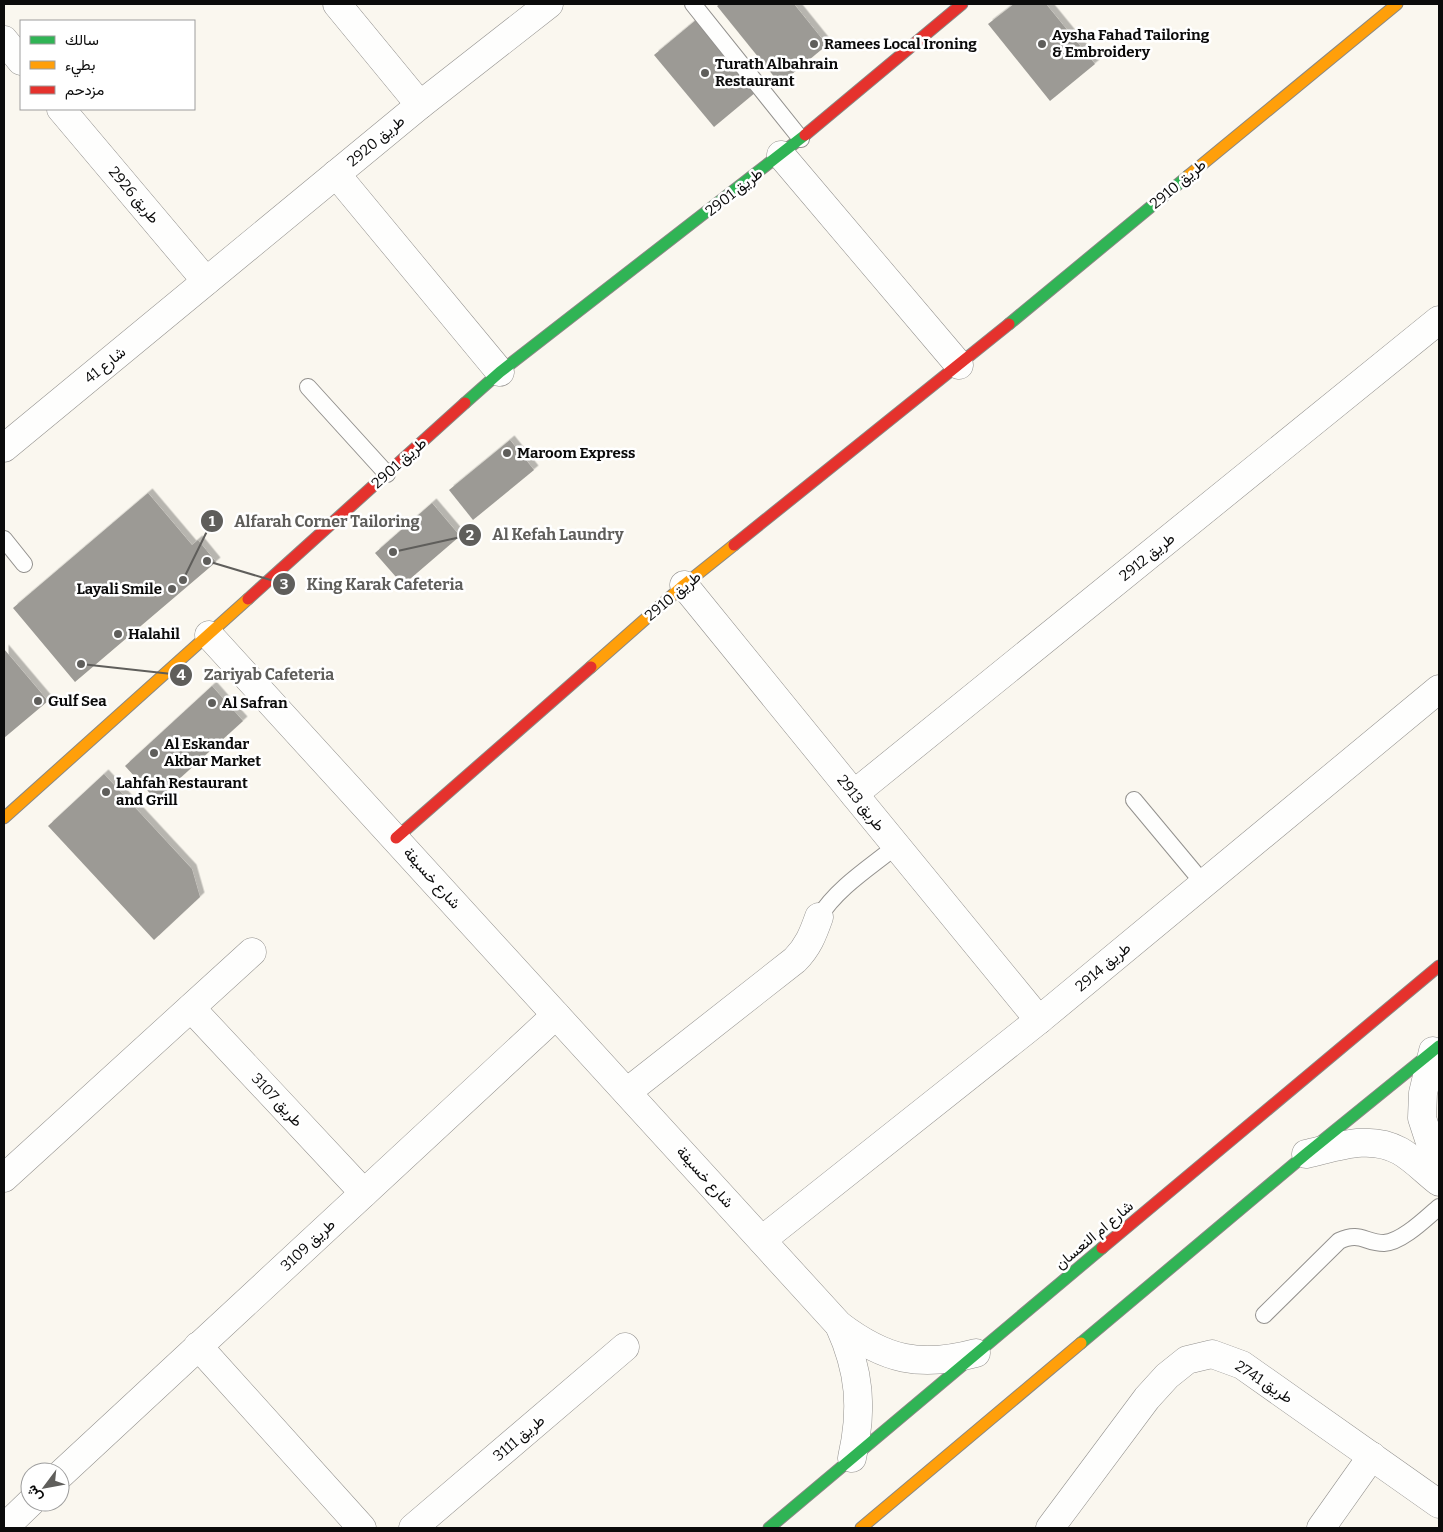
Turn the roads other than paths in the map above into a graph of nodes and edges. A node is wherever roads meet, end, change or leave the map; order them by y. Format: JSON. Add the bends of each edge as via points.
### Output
{"nodes":[{"id":1,"x":336,"y":4,"type":"edge"},
{"id":2,"x":549,"y":4,"type":"edge"},
{"id":3,"x":692,"y":4,"type":"edge"},
{"id":4,"x":962,"y":4,"type":"edge"},
{"id":5,"x":1397,"y":4,"type":"edge"},
{"id":6,"x":4,"y":40,"type":"edge"},
{"id":7,"x":20,"y":60,"type":"edge"},
{"id":8,"x":420,"y":105,"type":"junction"},
{"id":9,"x":62,"y":110,"type":"edge"},
{"id":10,"x":791,"y":147,"type":"junction"},
{"id":11,"x":336,"y":174,"type":"junction"},
{"id":12,"x":206,"y":281,"type":"junction"},
{"id":13,"x":1439,"y":320,"type":"edge"},
{"id":14,"x":960,"y":365,"type":"junction"},
{"id":15,"x":500,"y":372,"type":"junction"},
{"id":16,"x":308,"y":386,"type":"dead end"},
{"id":17,"x":4,"y":448,"type":"edge"},
{"id":18,"x":387,"y":474,"type":"junction"},
{"id":19,"x":4,"y":539,"type":"edge"},
{"id":20,"x":24,"y":564,"type":"dead end"},
{"id":21,"x":684,"y":585,"type":"junction"},
{"id":22,"x":209,"y":635,"type":"junction"},
{"id":23,"x":1439,"y":689,"type":"edge"},
{"id":24,"x":854,"y":794,"type":"junction"},
{"id":25,"x":1134,"y":800,"type":"dead end"},
{"id":26,"x":4,"y":818,"type":"edge"},
{"id":27,"x":396,"y":838,"type":"junction"},
{"id":28,"x":895,"y":847,"type":"junction"},
{"id":29,"x":1204,"y":884,"type":"junction"},
{"id":30,"x":819,"y":916,"type":"joint"},
{"id":31,"x":252,"y":952,"type":"dead end"},
{"id":32,"x":1439,"y":966,"type":"edge"},
{"id":33,"x":191,"y":1008,"type":"junction"},
{"id":34,"x":556,"y":1015,"type":"junction"},
{"id":35,"x":1039,"y":1020,"type":"junction"},
{"id":36,"x":1436,"y":1049,"type":"edge"},
{"id":37,"x":627,"y":1092,"type":"junction"},
{"id":38,"x":1306,"y":1154,"type":"junction"},
{"id":39,"x":1439,"y":1170,"type":"edge"},
{"id":40,"x":4,"y":1178,"type":"edge"},
{"id":41,"x":1439,"y":1182,"type":"edge"},
{"id":42,"x":364,"y":1193,"type":"junction"},
{"id":43,"x":1439,"y":1207,"type":"edge"},
{"id":44,"x":762,"y":1240,"type":"junction"},
{"id":45,"x":1264,"y":1315,"type":"dead end"},
{"id":46,"x":840,"y":1325,"type":"junction"},
{"id":47,"x":198,"y":1346,"type":"junction"},
{"id":48,"x":626,"y":1347,"type":"dead end"},
{"id":49,"x":976,"y":1353,"type":"junction"},
{"id":50,"x":1372,"y":1456,"type":"junction"},
{"id":51,"x":852,"y":1458,"type":"junction"},
{"id":52,"x":70,"y":1466,"type":"edge"},
{"id":53,"x":1439,"y":1504,"type":"edge"},
{"id":54,"x":21,"y":1512,"type":"edge"},
{"id":55,"x":4,"y":1528,"type":"edge"},
{"id":56,"x":362,"y":1528,"type":"edge"},
{"id":57,"x":413,"y":1528,"type":"edge"},
{"id":58,"x":769,"y":1528,"type":"edge"},
{"id":59,"x":861,"y":1528,"type":"edge"},
{"id":60,"x":1050,"y":1528,"type":"edge"},
{"id":61,"x":1321,"y":1528,"type":"edge"}],
"edges":[{"from":1,"to":8,"type":"street"},
{"from":2,"to":8,"type":"street","name":"طريق 2920"},
{"from":3,"to":10,"type":"lane"},
{"from":4,"to":10,"type":"street","name":"طريق 2901"},
{"from":5,"to":14,"type":"street","name":"طريق 2910"},
{"from":6,"to":7,"type":"street"},
{"from":8,"to":11,"type":"street","name":"طريق 2920"},
{"from":9,"to":12,"type":"street","name":"طريق 2926"},
{"from":10,"to":14,"type":"street"},
{"from":10,"to":15,"type":"street","name":"طريق 2901"},
{"from":11,"to":12,"type":"street","name":"طريق 2920"},
{"from":11,"to":15,"type":"street"},
{"from":12,"to":17,"type":"street","name":"شارع 41"},
{"from":13,"to":24,"type":"street","name":"طريق 2912"},
{"from":14,"to":21,"type":"street","name":"طريق 2910"},
{"from":15,"to":18,"type":"street","name":"طريق 2901"},
{"from":16,"to":18,"type":"lane"},
{"from":18,"to":22,"type":"street","name":"طريق 2901"},
{"from":19,"to":20,"type":"lane"},
{"from":21,"to":24,"type":"street","name":"طريق 2913"},
{"from":21,"to":27,"type":"street","name":"طريق 2910"},
{"from":22,"to":26,"type":"street"},
{"from":22,"to":27,"type":"street","name":"شارع خسيفة"},
{"from":23,"to":29,"type":"street","name":"طريق 2914"},
{"from":24,"to":28,"type":"street","name":"طريق 2913"},
{"from":25,"to":29,"type":"lane"},
{"from":27,"to":34,"type":"street","name":"شارع خسيفة"},
{"from":28,"to":30,"type":"lane","via":[[836,895]]},
{"from":28,"to":35,"type":"street","name":"طريق 2913"},
{"from":29,"to":35,"type":"street","name":"طريق 2914"},
{"from":30,"to":37,"type":"street","via":[[804,952]]},
{"from":31,"to":33,"type":"street"},
{"from":32,"to":49,"type":"street","name":"شارع ام النعسان"},
{"from":33,"to":40,"type":"street"},
{"from":33,"to":42,"type":"street","name":"طريق 3107"},
{"from":34,"to":37,"type":"street","name":"شارع خسيفة"},
{"from":34,"to":42,"type":"street","name":"طريق 3109"},
{"from":35,"to":44,"type":"street","name":"طريق 2914"},
{"from":36,"to":38,"type":"street"},
{"from":36,"to":39,"type":"street","via":[[1423,1093],[1422,1118]]},
{"from":37,"to":44,"type":"street","name":"شارع خسيفة"},
{"from":38,"to":41,"type":"street","via":[[1360,1142],[1382,1144],[1399,1151]]},
{"from":38,"to":59,"type":"street"},
{"from":42,"to":47,"type":"street","name":"طريق 3109"},
{"from":43,"to":45,"type":"lane","via":[[1402,1237],[1385,1243],[1350,1236],[1339,1241]]},
{"from":44,"to":46,"type":"street","name":"شارع خسيفة"},
{"from":46,"to":49,"type":"street","name":"شارع خسيفة","via":[[881,1352],[904,1358],[929,1361]]},
{"from":46,"to":51,"type":"street","name":"شارع خسيفة","via":[[849,1346],[858,1390],[860,1413]]},
{"from":47,"to":52,"type":"street","name":"طريق 3109"},
{"from":47,"to":56,"type":"street"},
{"from":48,"to":57,"type":"street","name":"طريق 3111"},
{"from":49,"to":51,"type":"street","name":"شارع ام النعسان"},
{"from":50,"to":53,"type":"street","name":"طريق 2741"},
{"from":50,"to":60,"type":"street","name":"طريق 2741","via":[[1242,1365],[1212,1354],[1187,1360],[1167,1376]]},
{"from":50,"to":61,"type":"street"},
{"from":51,"to":58,"type":"street","name":"شارع ام النعسان"},
{"from":54,"to":55,"type":"street"}]}
